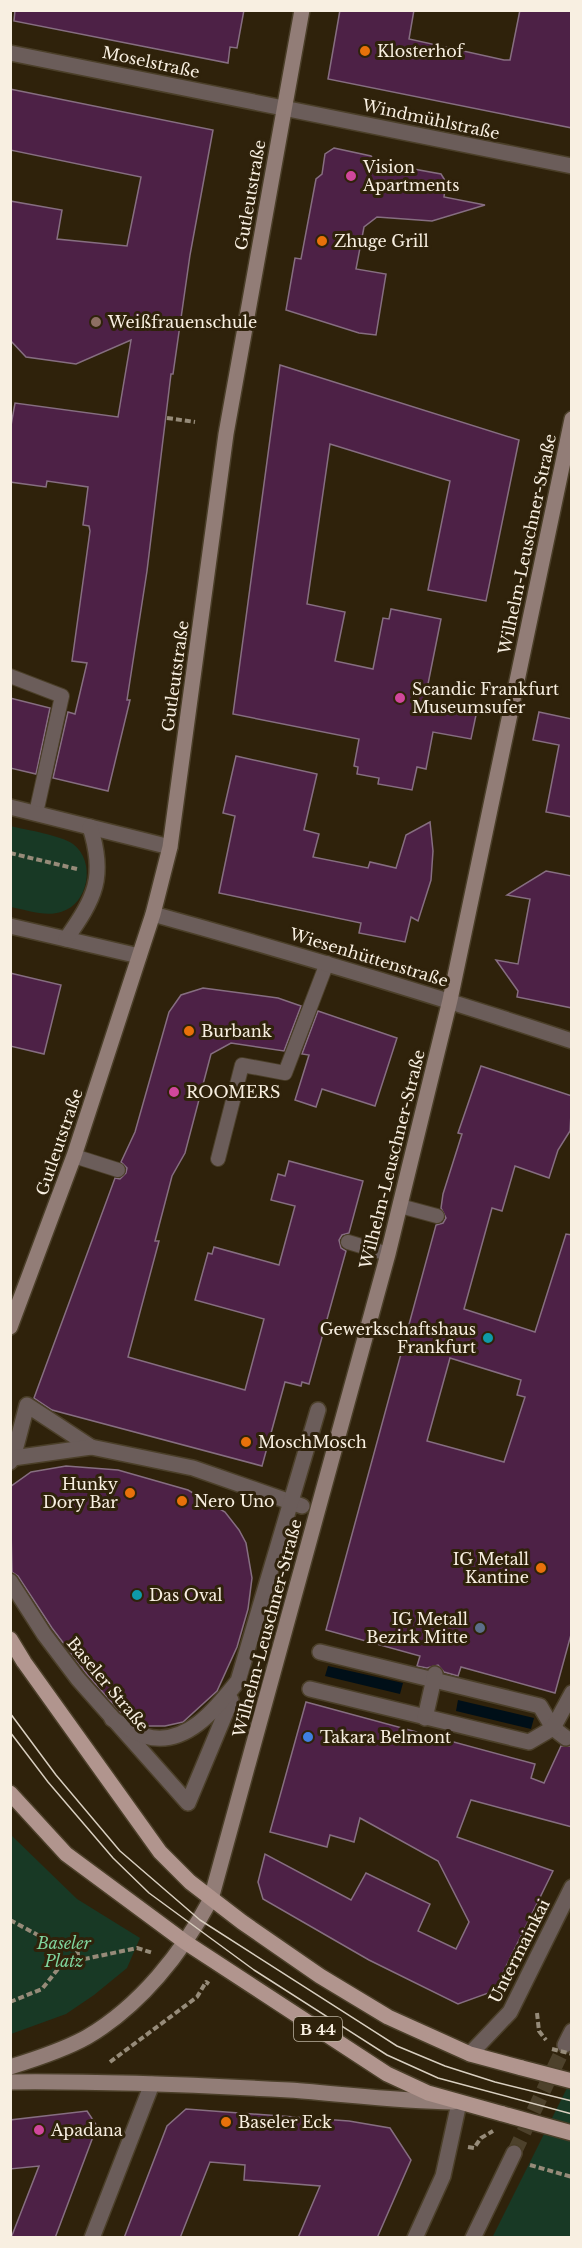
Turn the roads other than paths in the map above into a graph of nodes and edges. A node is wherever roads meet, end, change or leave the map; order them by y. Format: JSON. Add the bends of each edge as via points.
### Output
{"nodes":[{"id":1,"x":302,"y":10,"type":"edge"},
{"id":2,"x":10,"y":53,"type":"edge"},
{"id":3,"x":283,"y":106,"type":"junction"},
{"id":4,"x":572,"y":166,"type":"edge"},
{"id":5,"x":572,"y":418,"type":"edge"},
{"id":6,"x":567,"y":463,"type":"edge"},
{"id":7,"x":10,"y":675,"type":"edge"},
{"id":8,"x":10,"y":807,"type":"edge"},
{"id":9,"x":36,"y":813,"type":"junction"},
{"id":10,"x":90,"y":827,"type":"junction"},
{"id":11,"x":170,"y":847,"type":"junction"},
{"id":12,"x":153,"y":914,"type":"junction"},
{"id":13,"x":10,"y":926,"type":"edge"},
{"id":14,"x":66,"y":939,"type":"junction"},
{"id":15,"x":139,"y":956,"type":"junction"},
{"id":16,"x":327,"y":963,"type":"junction"},
{"id":17,"x":450,"y":1000,"type":"junction"},
{"id":18,"x":572,"y":1041,"type":"edge"},
{"id":19,"x":74,"y":1156,"type":"junction"},
{"id":20,"x":218,"y":1159,"type":"dead end"},
{"id":21,"x":118,"y":1170,"type":"dead end"},
{"id":22,"x":400,"y":1206,"type":"junction"},
{"id":23,"x":436,"y":1216,"type":"dead end"},
{"id":24,"x":348,"y":1242,"type":"dead end"},
{"id":25,"x":388,"y":1254,"type":"junction"},
{"id":26,"x":10,"y":1327,"type":"edge"},
{"id":27,"x":318,"y":1410,"type":"dead end"},
{"id":28,"x":91,"y":1447,"type":"junction"},
{"id":29,"x":12,"y":1460,"type":"edge"},
{"id":30,"x":296,"y":1504,"type":"junction"},
{"id":31,"x":10,"y":1581,"type":"edge"},
{"id":32,"x":10,"y":1639,"type":"edge"},
{"id":33,"x":10,"y":1652,"type":"edge"},
{"id":34,"x":320,"y":1652,"type":"dead end"},
{"id":35,"x":24,"y":1662,"type":"junction"},
{"id":36,"x":434,"y":1677,"type":"junction"},
{"id":37,"x":238,"y":1681,"type":"junction"},
{"id":38,"x":310,"y":1689,"type":"dead end"},
{"id":39,"x":570,"y":1695,"type":"edge"},
{"id":40,"x":540,"y":1706,"type":"junction"},
{"id":41,"x":425,"y":1718,"type":"junction"},
{"id":42,"x":112,"y":1719,"type":"junction"},
{"id":43,"x":553,"y":1728,"type":"junction"},
{"id":44,"x":566,"y":1738,"type":"dead end"},
{"id":45,"x":10,"y":1793,"type":"edge"},
{"id":46,"x":188,"y":1803,"type":"joint"},
{"id":47,"x":572,"y":1887,"type":"edge"},
{"id":48,"x":211,"y":1899,"type":"junction"},
{"id":49,"x":185,"y":1942,"type":"junction"},
{"id":50,"x":572,"y":2031,"type":"edge"},
{"id":51,"x":563,"y":2049,"type":"tunnel mouth"},
{"id":52,"x":470,"y":2054,"type":"junction"},
{"id":53,"x":10,"y":2067,"type":"edge"},
{"id":54,"x":572,"y":2081,"type":"edge"},
{"id":55,"x":10,"y":2082,"type":"edge"},
{"id":56,"x":152,"y":2084,"type":"junction"},
{"id":57,"x":459,"y":2103,"type":"junction"},
{"id":58,"x":572,"y":2133,"type":"edge"},
{"id":59,"x":519,"y":2158,"type":"tunnel mouth"},
{"id":60,"x":92,"y":2238,"type":"edge"},
{"id":61,"x":415,"y":2238,"type":"edge"},
{"id":62,"x":473,"y":2238,"type":"edge"}],
"edges":[{"from":1,"to":3,"type":"main road","name":"Gutleutstraße"},
{"from":2,"to":3,"type":"street","name":"Moselstraße"},
{"from":3,"to":4,"type":"street","name":"Windmühlstraße"},
{"from":3,"to":11,"type":"main road","name":"Gutleutstraße","via":[[226,434]]},
{"from":5,"to":6,"type":"main road","name":"Wilhelm-Leuschner-Straße"},
{"from":6,"to":17,"type":"main road","name":"Wilhelm-Leuschner-Straße"},
{"from":7,"to":9,"type":"lane","via":[[62,696]]},
{"from":8,"to":9,"type":"street"},
{"from":9,"to":10,"type":"street"},
{"from":10,"to":11,"type":"street"},
{"from":10,"to":14,"type":"street","via":[[98,851],[99,875],[94,895]]},
{"from":11,"to":12,"type":"main road","name":"Gutleutstraße"},
{"from":12,"to":15,"type":"main road","name":"Gutleutstraße"},
{"from":12,"to":16,"type":"street","name":"Wiesenhüttenstraße"},
{"from":13,"to":14,"type":"street"},
{"from":14,"to":15,"type":"street"},
{"from":15,"to":19,"type":"main road","name":"Gutleutstraße"},
{"from":16,"to":17,"type":"street","name":"Wiesenhüttenstraße"},
{"from":16,"to":20,"type":"lane","via":[[285,1073],[242,1065]]},
{"from":17,"to":18,"type":"street","name":"Wiesenhüttenstraße"},
{"from":17,"to":22,"type":"main road","name":"Wilhelm-Leuschner-Straße"},
{"from":19,"to":21,"type":"lane"},
{"from":19,"to":26,"type":"main road","name":"Gutleutstraße"},
{"from":22,"to":23,"type":"lane"},
{"from":22,"to":25,"type":"main road","name":"Wilhelm-Leuschner-Straße"},
{"from":24,"to":25,"type":"lane"},
{"from":25,"to":48,"type":"main road","name":"Wilhelm-Leuschner-Straße"},
{"from":27,"to":30,"type":"street","name":"Wilhelm-Leuschner-Straße"},
{"from":28,"to":29,"type":"street"},
{"from":28,"to":29,"type":"street","via":[[27,1405]]},
{"from":28,"to":30,"type":"street","via":[[193,1468]]},
{"from":30,"to":37,"type":"street","name":"Wilhelm-Leuschner-Straße"},
{"from":31,"to":42,"type":"street","name":"Baseler Straße","via":[[44,1634]]},
{"from":32,"to":35,"type":"main road","number":"B 44"},
{"from":33,"to":35,"type":"main road","number":"B 44"},
{"from":34,"to":36,"type":"street"},
{"from":35,"to":48,"type":"main road","number":"B 44","via":[[160,1852]]},
{"from":36,"to":40,"type":"street"},
{"from":36,"to":41,"type":"street"},
{"from":37,"to":42,"type":"street","name":"Wilhelm-Leuschner-Straße","via":[[213,1713],[176,1737],[145,1737]]},
{"from":37,"to":46,"type":"street","name":"Wilhelm-Leuschner-Straße"},
{"from":38,"to":41,"type":"street"},
{"from":39,"to":40,"type":"street"},
{"from":39,"to":43,"type":"street"},
{"from":40,"to":43,"type":"street"},
{"from":41,"to":43,"type":"street","via":[[529,1742]]},
{"from":42,"to":46,"type":"street","name":"Baseler Straße"},
{"from":43,"to":44,"type":"street"},
{"from":45,"to":49,"type":"main road","number":"B 44","via":[[66,1854]]},
{"from":47,"to":52,"type":"street","name":"Untermainkai","via":[[510,2012]]},
{"from":48,"to":49,"type":"main road"},
{"from":48,"to":52,"type":"main road","number":"B 44","via":[[320,1976],[388,2017]]},
{"from":49,"to":53,"type":"main road","via":[[117,2017],[86,2038]]},
{"from":49,"to":57,"type":"main road","number":"B 44","via":[[387,2074]]},
{"from":50,"to":51,"type":"street"},
{"from":52,"to":54,"type":"main road","number":"B 44","bridge":true},
{"from":55,"to":56,"type":"main road"},
{"from":56,"to":57,"type":"main road"},
{"from":56,"to":60,"type":"street"},
{"from":57,"to":58,"type":"main road","number":"B 44","bridge":true},
{"from":57,"to":61,"type":"street","via":[[443,2176]]},
{"from":59,"to":62,"type":"street"}]}
